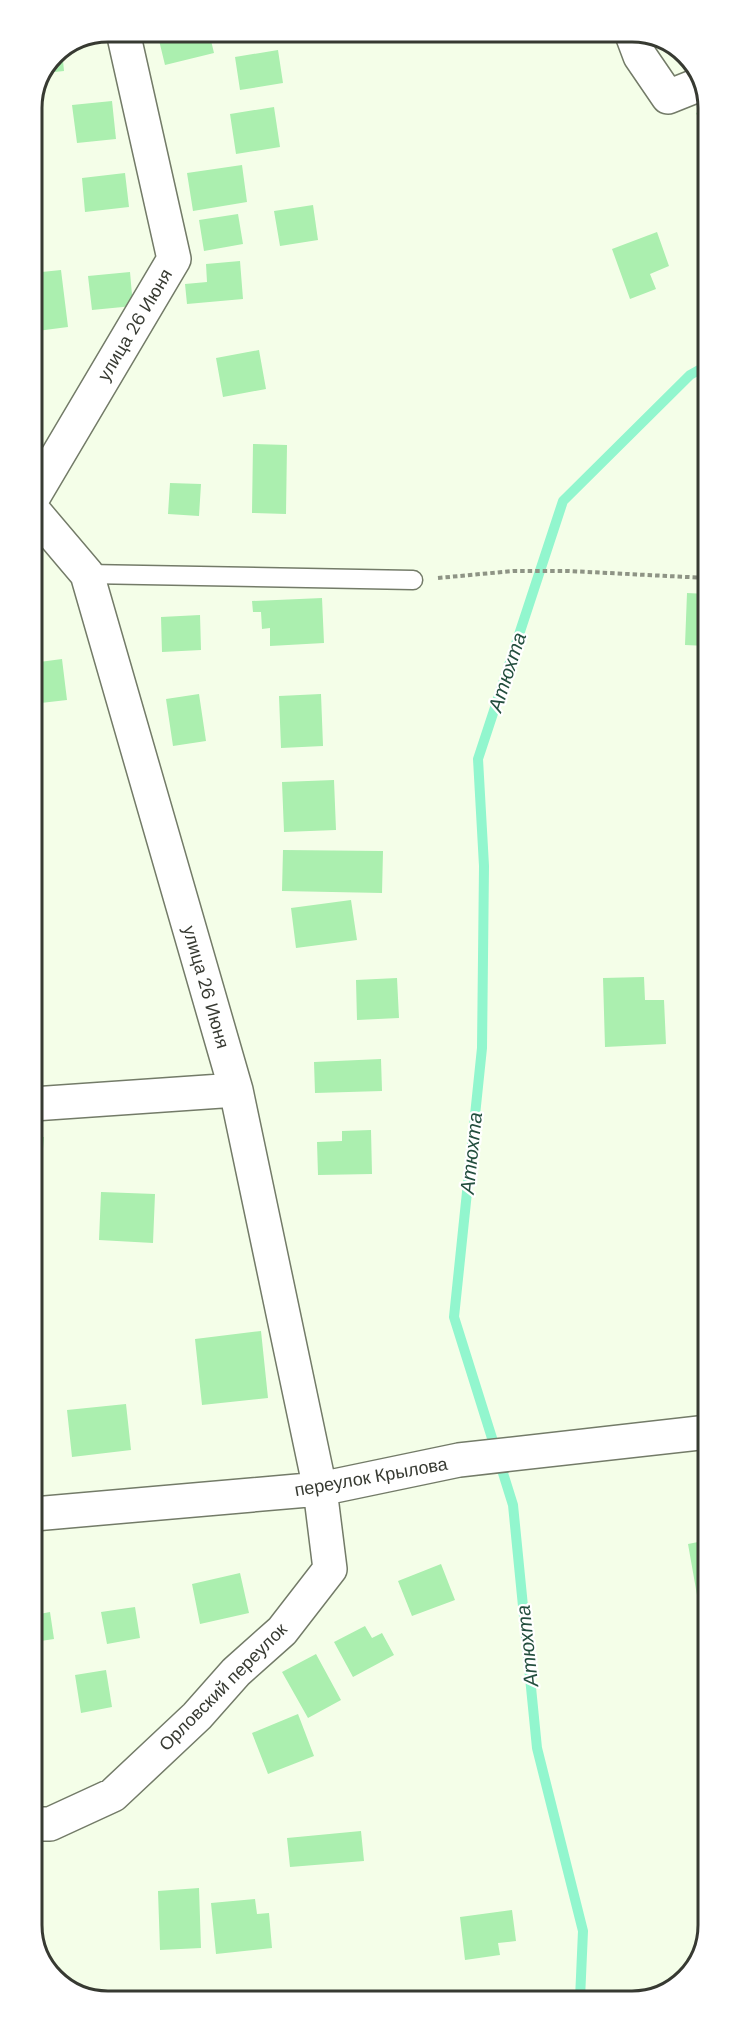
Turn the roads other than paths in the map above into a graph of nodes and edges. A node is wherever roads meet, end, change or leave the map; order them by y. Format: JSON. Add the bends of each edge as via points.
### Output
{"nodes":[{"id":1,"x":125,"y":42,"type":"edge"},
{"id":2,"x":635,"y":42,"type":"edge"},
{"id":3,"x":694,"y":86,"type":"edge"},
{"id":4,"x":42,"y":482,"type":"edge"},
{"id":5,"x":42,"y":521,"type":"edge"},
{"id":6,"x":87,"y":574,"type":"junction"},
{"id":7,"x":413,"y":580,"type":"road end"},
{"id":8,"x":236,"y":1090,"type":"junction"},
{"id":9,"x":42,"y":1103,"type":"edge"},
{"id":10,"x":698,"y":1433,"type":"edge"},
{"id":11,"x":320,"y":1489,"type":"junction"},
{"id":12,"x":42,"y":1513,"type":"edge"},
{"id":13,"x":42,"y":1824,"type":"edge"}],
"edges":[{"from":1,"to":4,"type":"street","name":"улица 26 Июня","via":[[174,259]]},
{"from":2,"to":3,"type":"street","via":[[668,97]]},
{"from":5,"to":6,"type":"street","name":"улица 26 Июня"},
{"from":6,"to":7,"type":"lane"},
{"from":6,"to":8,"type":"street","name":"улица 26 Июня"},
{"from":8,"to":9,"type":"street"},
{"from":8,"to":11,"type":"street","name":"улица 26 Июня"},
{"from":10,"to":11,"type":"street","name":"переулок Крылова","via":[[459,1461]]},
{"from":11,"to":12,"type":"street","name":"переулок Крылова"},
{"from":11,"to":13,"type":"street","name":"Орловский переулок","via":[[330,1569],[282,1631],[113,1795],[50,1824]]}]}
